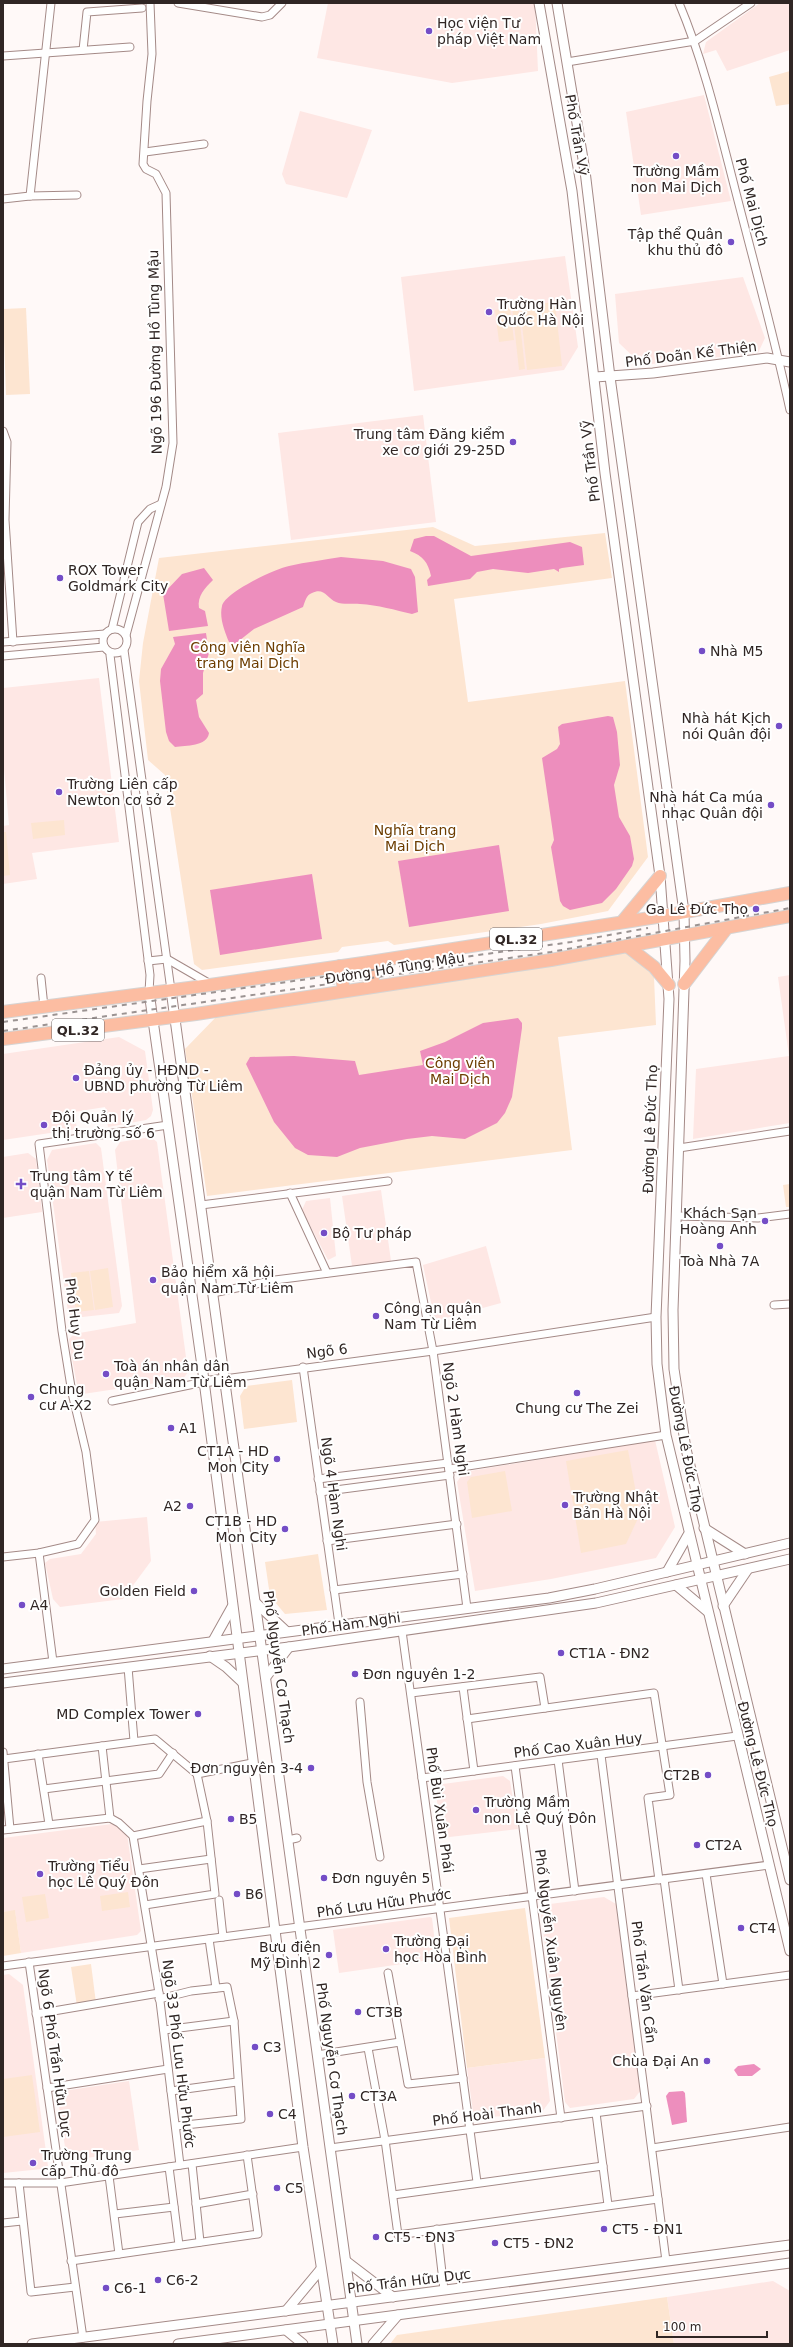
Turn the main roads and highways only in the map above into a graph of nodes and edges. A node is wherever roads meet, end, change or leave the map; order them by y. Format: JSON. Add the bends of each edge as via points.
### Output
{"nodes":[{"id":1,"x":539,"y":3,"type":"edge"},
{"id":2,"x":557,"y":3,"type":"edge"},
{"id":3,"x":567,"y":62,"type":"junction"},
{"id":4,"x":551,"y":65,"type":"junction"},
{"id":5,"x":790,"y":362,"type":"edge"},
{"id":6,"x":595,"y":377,"type":"junction"},
{"id":7,"x":610,"y":377,"type":"junction"},
{"id":8,"x":660,"y":876,"type":"junction"},
{"id":9,"x":790,"y":893,"type":"edge"},
{"id":10,"x":684,"y":912,"type":"junction"},
{"id":11,"x":662,"y":916,"type":"junction"},
{"id":12,"x":790,"y":916,"type":"edge"},
{"id":13,"x":622,"y":922,"type":"junction"},
{"id":14,"x":726,"y":929,"type":"junction"},
{"id":15,"x":686,"y":936,"type":"junction"},
{"id":16,"x":665,"y":940,"type":"junction"},
{"id":17,"x":627,"y":946,"type":"junction"},
{"id":18,"x":370,"y":962,"type":"junction"},
{"id":19,"x":340,"y":966,"type":"junction"},
{"id":20,"x":669,"y":984,"type":"junction"},
{"id":21,"x":684,"y":984,"type":"junction"},
{"id":22,"x":374,"y":986,"type":"junction"},
{"id":23,"x":171,"y":990,"type":"junction"},
{"id":24,"x":344,"y":990,"type":"junction"},
{"id":25,"x":149,"y":992,"type":"junction"},
{"id":26,"x":669,"y":999,"type":"junction"},
{"id":27,"x":684,"y":999,"type":"junction"},
{"id":28,"x":3,"y":1012,"type":"edge"},
{"id":29,"x":175,"y":1017,"type":"junction"},
{"id":30,"x":153,"y":1020,"type":"junction"},
{"id":31,"x":3,"y":1039,"type":"edge"},
{"id":32,"x":224,"y":1379,"type":"junction"},
{"id":33,"x":204,"y":1382,"type":"junction"},
{"id":34,"x":704,"y":1528,"type":"junction"},
{"id":35,"x":688,"y":1535,"type":"junction"},
{"id":36,"x":790,"y":1543,"type":"edge"},
{"id":37,"x":745,"y":1554,"type":"junction"},
{"id":38,"x":790,"y":1559,"type":"edge"},
{"id":39,"x":713,"y":1562,"type":"junction"},
{"id":40,"x":696,"y":1565,"type":"junction"},
{"id":41,"x":748,"y":1569,"type":"junction"},
{"id":42,"x":666,"y":1572,"type":"junction"},
{"id":43,"x":716,"y":1576,"type":"junction"},
{"id":44,"x":700,"y":1579,"type":"junction"},
{"id":45,"x":676,"y":1585,"type":"junction"},
{"id":46,"x":527,"y":1600,"type":"junction"},
{"id":47,"x":256,"y":1603,"type":"junction"},
{"id":48,"x":723,"y":1606,"type":"junction"},
{"id":49,"x":232,"y":1607,"type":"junction"},
{"id":50,"x":707,"y":1611,"type":"junction"},
{"id":51,"x":530,"y":1613,"type":"junction"},
{"id":52,"x":286,"y":1632,"type":"junction"},
{"id":53,"x":261,"y":1635,"type":"junction"},
{"id":54,"x":236,"y":1638,"type":"junction"},
{"id":55,"x":213,"y":1641,"type":"junction"},
{"id":56,"x":289,"y":1647,"type":"junction"},
{"id":57,"x":263,"y":1650,"type":"junction"},
{"id":58,"x":238,"y":1652,"type":"junction"},
{"id":59,"x":210,"y":1656,"type":"junction"},
{"id":60,"x":3,"y":1669,"type":"edge"},
{"id":61,"x":266,"y":1678,"type":"junction"},
{"id":62,"x":242,"y":1682,"type":"junction"},
{"id":63,"x":3,"y":1683,"type":"edge"},
{"id":64,"x":787,"y":1851,"type":"edge"},
{"id":65,"x":790,"y":1880,"type":"edge"},
{"id":66,"x":790,"y":1951,"type":"edge"},
{"id":67,"x":790,"y":2245,"type":"edge"},
{"id":68,"x":779,"y":2246,"type":"junction"},
{"id":69,"x":346,"y":2261,"type":"junction"},
{"id":70,"x":788,"y":2263,"type":"edge"},
{"id":71,"x":321,"y":2269,"type":"junction"},
{"id":72,"x":393,"y":2297,"type":"junction"},
{"id":73,"x":351,"y":2302,"type":"junction"},
{"id":74,"x":327,"y":2306,"type":"junction"},
{"id":75,"x":286,"y":2311,"type":"junction"},
{"id":76,"x":398,"y":2315,"type":"junction"},
{"id":77,"x":354,"y":2321,"type":"junction"},
{"id":78,"x":330,"y":2324,"type":"junction"},
{"id":79,"x":286,"y":2330,"type":"junction"},
{"id":80,"x":33,"y":2344,"type":"edge"},
{"id":81,"x":178,"y":2344,"type":"edge"},
{"id":82,"x":303,"y":2344,"type":"edge"},
{"id":83,"x":333,"y":2344,"type":"edge"},
{"id":84,"x":357,"y":2344,"type":"edge"},
{"id":85,"x":374,"y":2344,"type":"edge"}],
"edges":[{"from":1,"to":4,"type":"main road","name":"Phố Trần Vỹ"},
{"from":2,"to":3,"type":"main road","name":"Phố Trần Vỹ"},
{"from":3,"to":4,"type":"main road"},
{"from":3,"to":7,"type":"main road","name":"Phố Trần Vỹ","via":[[585,171]]},
{"from":4,"to":6,"type":"main road","name":"Phố Trần Vỹ","via":[[572,191]]},
{"from":5,"to":7,"type":"main road","name":"Phố Doãn Kế Thiện","via":[[767,358]]},
{"from":6,"to":7,"type":"main road","name":"Phố Doãn Kế Thiện"},
{"from":6,"to":8,"type":"main road","name":"Phố Trần Vỹ","via":[[607,488]]},
{"from":7,"to":10,"type":"main road","name":"Phố Trần Vỹ"},
{"from":8,"to":11,"type":"main road","name":"Phố Trần Vỹ"},
{"from":8,"to":13,"type":"highway"},
{"from":9,"to":10,"type":"highway","name":"Đường Hồ Tùng Mậu","number":"QL.32"},
{"from":10,"to":11,"type":"highway","name":"Đường Hồ Tùng Mậu","number":"QL.32"},
{"from":10,"to":15,"type":"main road","name":"Phố Trần Vỹ"},
{"from":11,"to":13,"type":"highway","name":"Đường Hồ Tùng Mậu","number":"QL.32"},
{"from":11,"to":16,"type":"main road","name":"Phố Trần Vỹ"},
{"from":12,"to":14,"type":"highway","name":"Đường Hồ Tùng Mậu","number":"QL.32"},
{"from":13,"to":18,"type":"highway","name":"Đường Hồ Tùng Mậu","number":"QL.32"},
{"from":14,"to":15,"type":"highway","name":"Đường Hồ Tùng Mậu","number":"QL.32"},
{"from":14,"to":21,"type":"highway"},
{"from":15,"to":16,"type":"highway","name":"Đường Hồ Tùng Mậu","number":"QL.32"},
{"from":15,"to":21,"type":"main road","name":"Đường Lê Đức Thọ"},
{"from":16,"to":17,"type":"highway","name":"Đường Hồ Tùng Mậu","number":"QL.32"},
{"from":16,"to":20,"type":"main road","name":"Đường Lê Đức Thọ"},
{"from":17,"to":20,"type":"highway","via":[[654,967]]},
{"from":17,"to":22,"type":"highway","name":"Đường Hồ Tùng Mậu","number":"QL.32"},
{"from":18,"to":19,"type":"highway","name":"Đường Hồ Tùng Mậu","number":"QL.32"},
{"from":18,"to":22,"type":"highway"},
{"from":19,"to":23,"type":"highway","name":"Đường Hồ Tùng Mậu","number":"QL.32"},
{"from":19,"to":24,"type":"highway"},
{"from":20,"to":26,"type":"main road","name":"Đường Lê Đức Thọ"},
{"from":21,"to":27,"type":"main road","name":"Đường Lê Đức Thọ"},
{"from":22,"to":24,"type":"highway","name":"Đường Hồ Tùng Mậu","number":"QL.32"},
{"from":23,"to":25,"type":"highway","name":"Đường Hồ Tùng Mậu","number":"QL.32"},
{"from":23,"to":29,"type":"main road","name":"Phố Nguyễn Cơ Thạch"},
{"from":24,"to":29,"type":"highway","name":"Đường Hồ Tùng Mậu","number":"QL.32"},
{"from":25,"to":28,"type":"highway","name":"Đường Hồ Tùng Mậu","number":"QL.32"},
{"from":25,"to":30,"type":"main road"},
{"from":26,"to":27,"type":"main road"},
{"from":26,"to":35,"type":"main road","name":"Đường Lê Đức Thọ","via":[[656,1317],[657,1364],[666,1435]]},
{"from":27,"to":34,"type":"main road","name":"Đường Lê Đức Thọ","via":[[673,1310],[675,1378],[686,1449]]},
{"from":29,"to":30,"type":"highway","name":"Đường Hồ Tùng Mậu","number":"QL.32"},
{"from":29,"to":32,"type":"main road","name":"Phố Nguyễn Cơ Thạch"},
{"from":30,"to":31,"type":"highway","name":"Đường Hồ Tùng Mậu","number":"QL.32"},
{"from":30,"to":33,"type":"main road"},
{"from":32,"to":33,"type":"main road"},
{"from":32,"to":47,"type":"main road","name":"Phố Nguyễn Cơ Thạch"},
{"from":33,"to":49,"type":"main road"},
{"from":34,"to":37,"type":"main road"},
{"from":34,"to":39,"type":"main road","name":"Đường Lê Đức Thọ"},
{"from":35,"to":40,"type":"main road","name":"Đường Lê Đức Thọ"},
{"from":35,"to":42,"type":"main road"},
{"from":36,"to":37,"type":"main road","name":"Phố Hàm Nghi"},
{"from":37,"to":39,"type":"main road","name":"Phố Hàm Nghi"},
{"from":38,"to":41,"type":"main road","name":"Phố Hàm Nghi"},
{"from":39,"to":40,"type":"main road","name":"Phố Hàm Nghi"},
{"from":39,"to":43,"type":"main road","name":"Đường Lê Đức Thọ"},
{"from":40,"to":42,"type":"main road","name":"Phố Hàm Nghi"},
{"from":40,"to":44,"type":"main road","name":"Đường Lê Đức Thọ"},
{"from":41,"to":43,"type":"main road","name":"Phố Hàm Nghi"},
{"from":41,"to":48,"type":"main road"},
{"from":42,"to":46,"type":"main road","name":"Phố Hàm Nghi","via":[[595,1590]]},
{"from":43,"to":44,"type":"main road","name":"Phố Hàm Nghi"},
{"from":43,"to":48,"type":"main road","name":"Đường Lê Đức Thọ"},
{"from":44,"to":45,"type":"main road","name":"Phố Hàm Nghi"},
{"from":44,"to":50,"type":"main road","name":"Đường Lê Đức Thọ"},
{"from":45,"to":50,"type":"main road"},
{"from":45,"to":51,"type":"main road","name":"Phố Hàm Nghi","via":[[596,1603]]},
{"from":46,"to":51,"type":"main road"},
{"from":46,"to":52,"type":"main road","name":"Phố Hàm Nghi"},
{"from":47,"to":52,"type":"main road"},
{"from":47,"to":53,"type":"main road","name":"Phố Nguyễn Cơ Thạch"},
{"from":48,"to":64,"type":"main road","name":"Đường Lê Đức Thọ"},
{"from":49,"to":54,"type":"main road"},
{"from":49,"to":55,"type":"main road"},
{"from":50,"to":66,"type":"main road","name":"Đường Lê Đức Thọ"},
{"from":51,"to":56,"type":"main road","name":"Phố Hàm Nghi"},
{"from":52,"to":53,"type":"main road","name":"Phố Hàm Nghi"},
{"from":53,"to":54,"type":"main road","name":"Phố Hàm Nghi"},
{"from":53,"to":57,"type":"main road","name":"Phố Nguyễn Cơ Thạch"},
{"from":54,"to":55,"type":"main road","name":"Phố Hàm Nghi"},
{"from":54,"to":58,"type":"main road"},
{"from":55,"to":60,"type":"main road","name":"Phố Hàm Nghi"},
{"from":56,"to":57,"type":"main road","name":"Phố Hàm Nghi"},
{"from":56,"to":61,"type":"main road"},
{"from":57,"to":58,"type":"main road","name":"Phố Hàm Nghi"},
{"from":57,"to":61,"type":"main road","name":"Phố Nguyễn Cơ Thạch"},
{"from":58,"to":59,"type":"main road","name":"Phố Hàm Nghi"},
{"from":58,"to":62,"type":"main road"},
{"from":59,"to":62,"type":"main road"},
{"from":59,"to":63,"type":"main road","name":"Phố Hàm Nghi"},
{"from":61,"to":69,"type":"main road","name":"Phố Nguyễn Cơ Thạch","via":[[292,1839],[300,1928]]},
{"from":62,"to":71,"type":"main road"},
{"from":64,"to":65,"type":"main road","name":"Đường Lê Đức Thọ"},
{"from":67,"to":68,"type":"main road","name":"Phố Trần Hữu Dực"},
{"from":68,"to":70,"type":"main road"},
{"from":68,"to":72,"type":"main road","name":"Phố Trần Hữu Dực"},
{"from":69,"to":72,"type":"main road"},
{"from":69,"to":73,"type":"main road","name":"Phố Nguyễn Cơ Thạch"},
{"from":70,"to":76,"type":"main road"},
{"from":71,"to":74,"type":"main road"},
{"from":71,"to":75,"type":"main road"},
{"from":72,"to":73,"type":"main road","name":"Phố Trần Hữu Dực"},
{"from":73,"to":74,"type":"main road","name":"Phố Trần Hữu Dực"},
{"from":73,"to":77,"type":"main road","name":"Phố Nguyễn Cơ Thạch"},
{"from":74,"to":75,"type":"main road","name":"Phố Trần Hữu Dực"},
{"from":74,"to":78,"type":"main road"},
{"from":75,"to":80,"type":"main road","name":"Phố Trần Hữu Dực"},
{"from":76,"to":77,"type":"main road"},
{"from":76,"to":85,"type":"main road"},
{"from":77,"to":78,"type":"main road"},
{"from":77,"to":84,"type":"main road","name":"Phố Nguyễn Cơ Thạch"},
{"from":78,"to":79,"type":"main road"},
{"from":78,"to":83,"type":"main road"},
{"from":79,"to":81,"type":"main road"},
{"from":79,"to":82,"type":"main road"}]}
